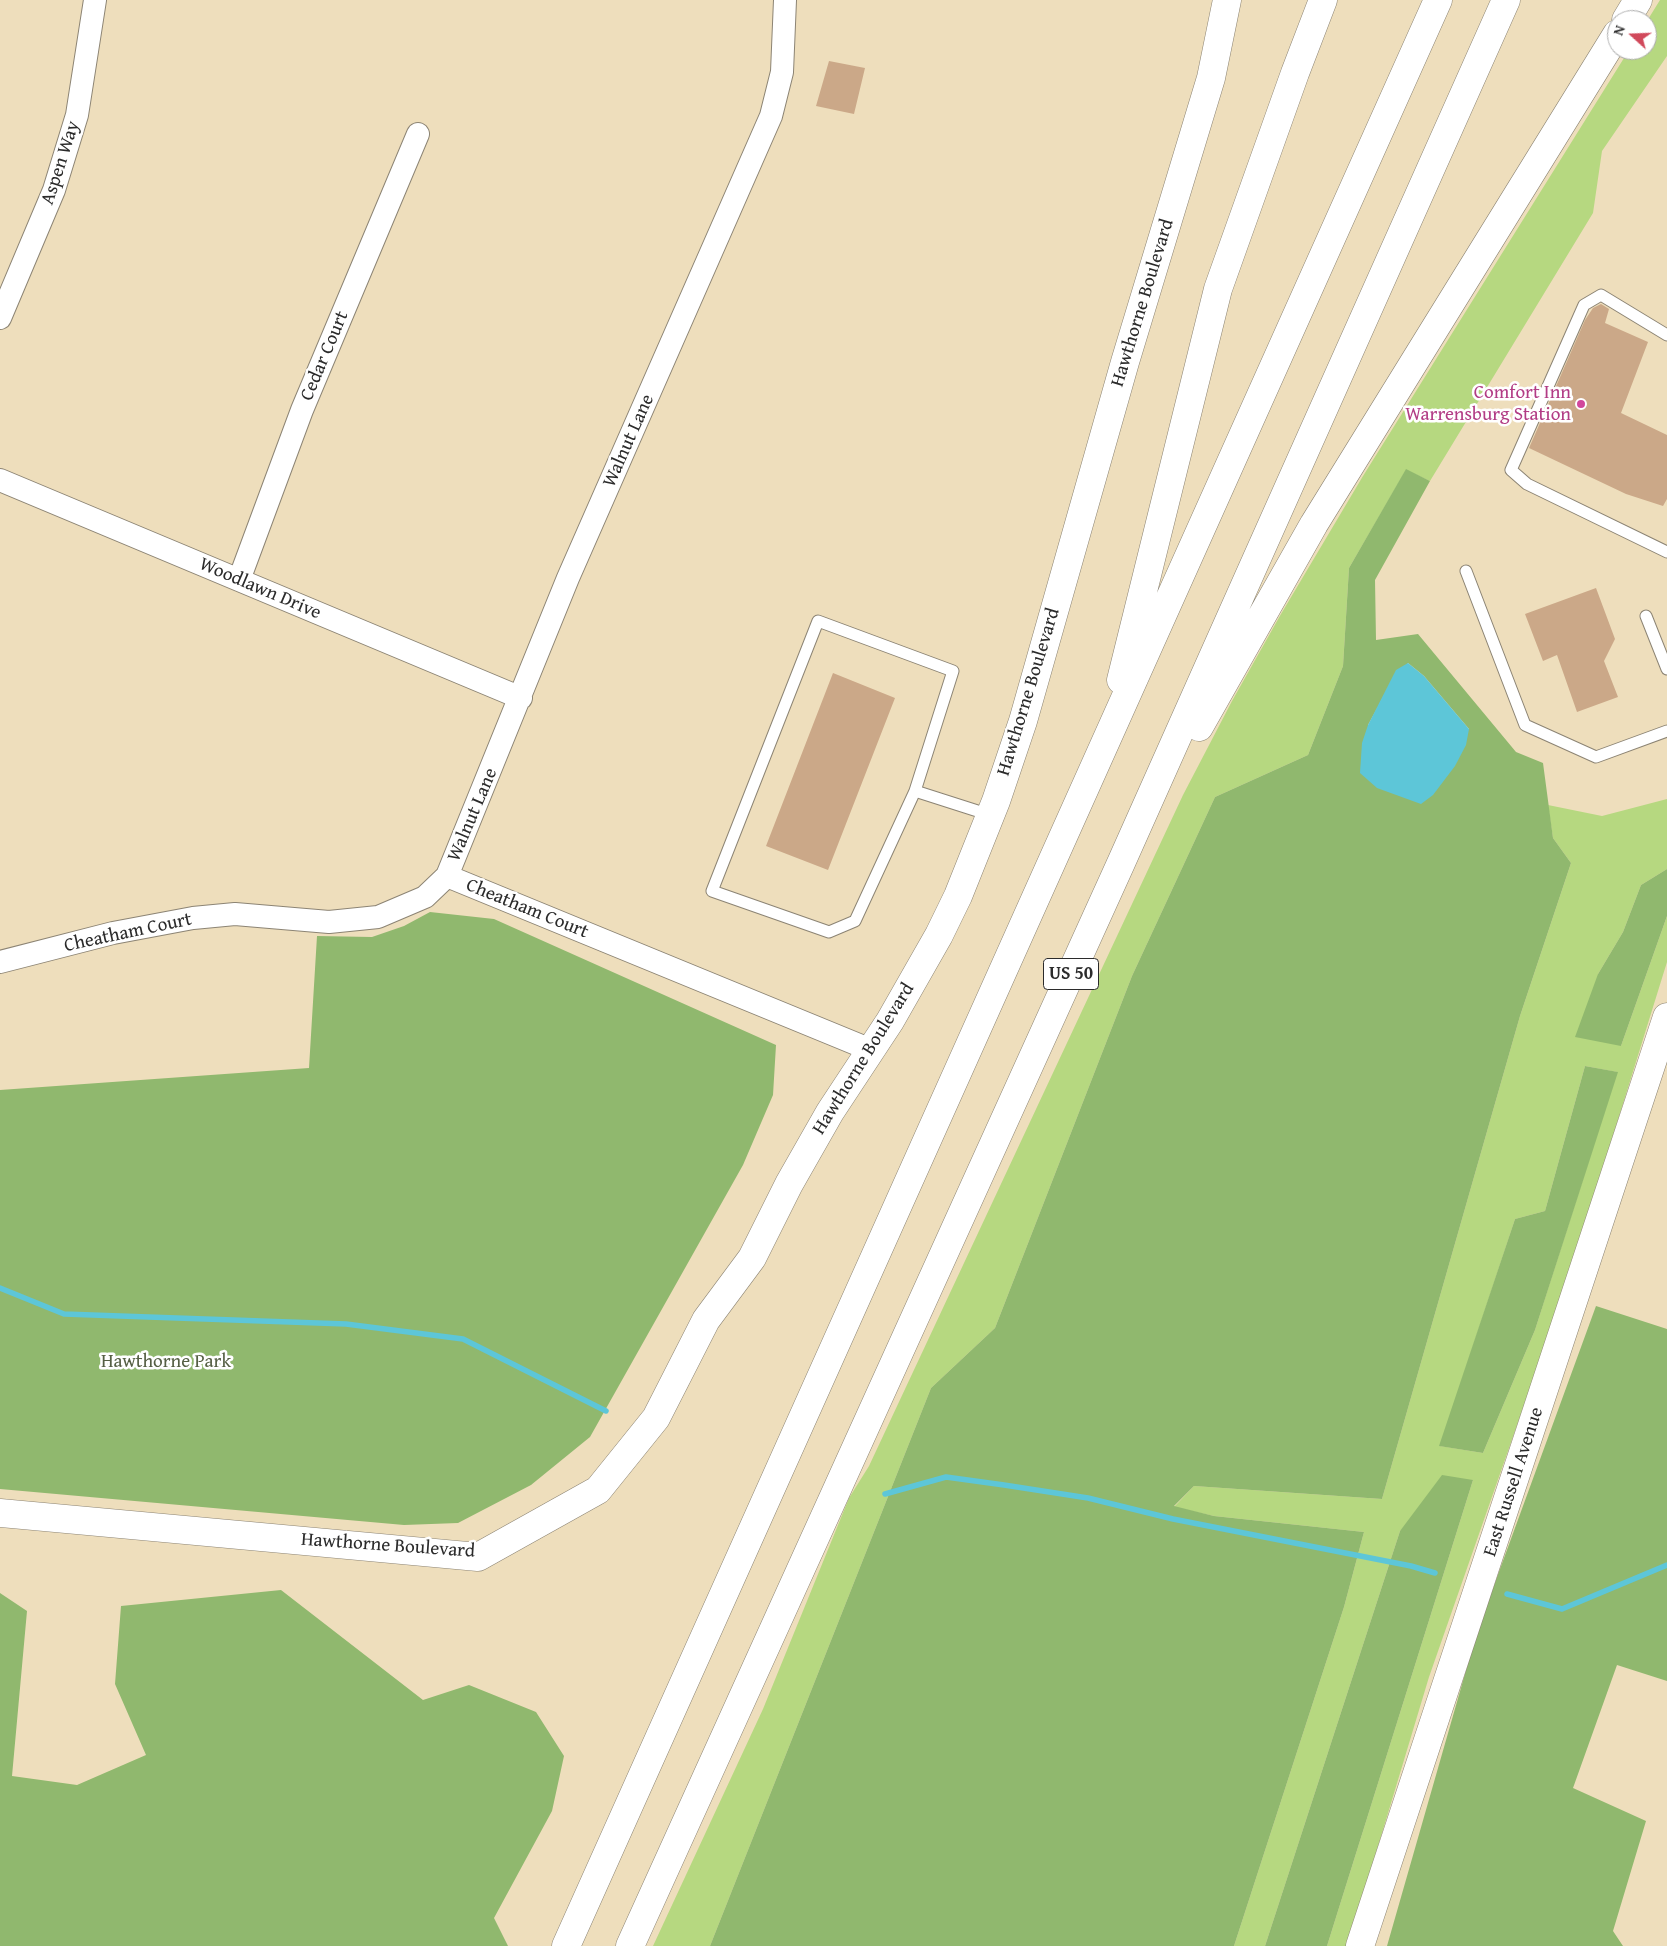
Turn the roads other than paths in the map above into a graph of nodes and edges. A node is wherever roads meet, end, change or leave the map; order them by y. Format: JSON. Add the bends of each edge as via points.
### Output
{"nodes":[{"id":1,"x":95,"y":0,"type":"edge"},
{"id":2,"x":785,"y":0,"type":"edge"},
{"id":3,"x":1228,"y":0,"type":"edge"},
{"id":4,"x":1323,"y":0,"type":"edge"},
{"id":5,"x":1438,"y":0,"type":"edge"},
{"id":6,"x":1506,"y":0,"type":"edge"},
{"id":7,"x":1607,"y":50,"type":"edge"},
{"id":8,"x":418,"y":134,"type":"dead end"},
{"id":9,"x":0,"y":318,"type":"edge"},
{"id":10,"x":1667,"y":335,"type":"edge"},
{"id":11,"x":0,"y":480,"type":"edge"},
{"id":12,"x":1667,"y":552,"type":"edge"},
{"id":13,"x":1466,"y":571,"type":"dead end"},
{"id":14,"x":240,"y":580,"type":"junction"},
{"id":15,"x":1646,"y":616,"type":"dead end"},
{"id":16,"x":1667,"y":669,"type":"edge"},
{"id":17,"x":521,"y":698,"type":"junction"},
{"id":18,"x":1667,"y":731,"type":"edge"},
{"id":19,"x":1108,"y":739,"type":"junction"},
{"id":20,"x":914,"y":790,"type":"junction"},
{"id":21,"x":990,"y":815,"type":"junction"},
{"id":22,"x":1121,"y":863,"type":"junction"},
{"id":23,"x":447,"y":876,"type":"junction"},
{"id":24,"x":0,"y":962,"type":"edge"},
{"id":25,"x":1667,"y":1017,"type":"edge"},
{"id":26,"x":871,"y":1050,"type":"junction"},
{"id":27,"x":0,"y":1513,"type":"edge"},
{"id":28,"x":566,"y":1946,"type":"edge"},
{"id":29,"x":630,"y":1946,"type":"edge"},
{"id":30,"x":1360,"y":1946,"type":"edge"}],
"edges":[{"from":1,"to":9,"type":"street","name":"Aspen Way","via":[[76,115],[57,181]]},
{"from":2,"to":17,"type":"street","name":"Walnut Lane","via":[[782,72],[771,116],[568,578]]},
{"from":3,"to":21,"type":"main road","name":"Hawthorne Boulevard","via":[[1211,78],[1125,362],[1023,721]]},
{"from":4,"to":19,"type":"main road","via":[[1218,289]]},
{"from":5,"to":19,"type":"main road"},
{"from":6,"to":22,"type":"main road","number":"US 50"},
{"from":7,"to":22,"type":"main road","via":[[1314,524]]},
{"from":8,"to":14,"type":"street","name":"Cedar Court","via":[[302,410]]},
{"from":10,"to":12,"type":"lane","via":[[1601,295],[1584,305],[1511,470],[1527,484]]},
{"from":11,"to":14,"type":"street","name":"Woodlawn Drive"},
{"from":13,"to":18,"type":"lane","via":[[1525,725],[1596,757]]},
{"from":14,"to":17,"type":"street","name":"Woodlawn Drive"},
{"from":15,"to":16,"type":"lane"},
{"from":17,"to":23,"type":"street","name":"Walnut Lane"},
{"from":19,"to":28,"type":"main road"},
{"from":20,"to":20,"type":"lane","via":[[953,671],[818,621],[712,892],[829,932],[855,922]]},
{"from":20,"to":21,"type":"lane"},
{"from":21,"to":26,"type":"main road","name":"Hawthorne Boulevard","via":[[939,935]]},
{"from":22,"to":29,"type":"main road","number":"US 50"},
{"from":23,"to":24,"type":"street","name":"Cheatham Court","via":[[425,896],[378,917],[329,922],[235,914],[193,918],[113,933]]},
{"from":23,"to":26,"type":"street","name":"Cheatham Court"},
{"from":25,"to":30,"type":"main road","name":"East Russell Avenue"},
{"from":26,"to":27,"type":"main road","name":"Hawthorne Boulevard","via":[[830,1112],[752,1258],[706,1320],[656,1418],[598,1490],[478,1557]]}]}
